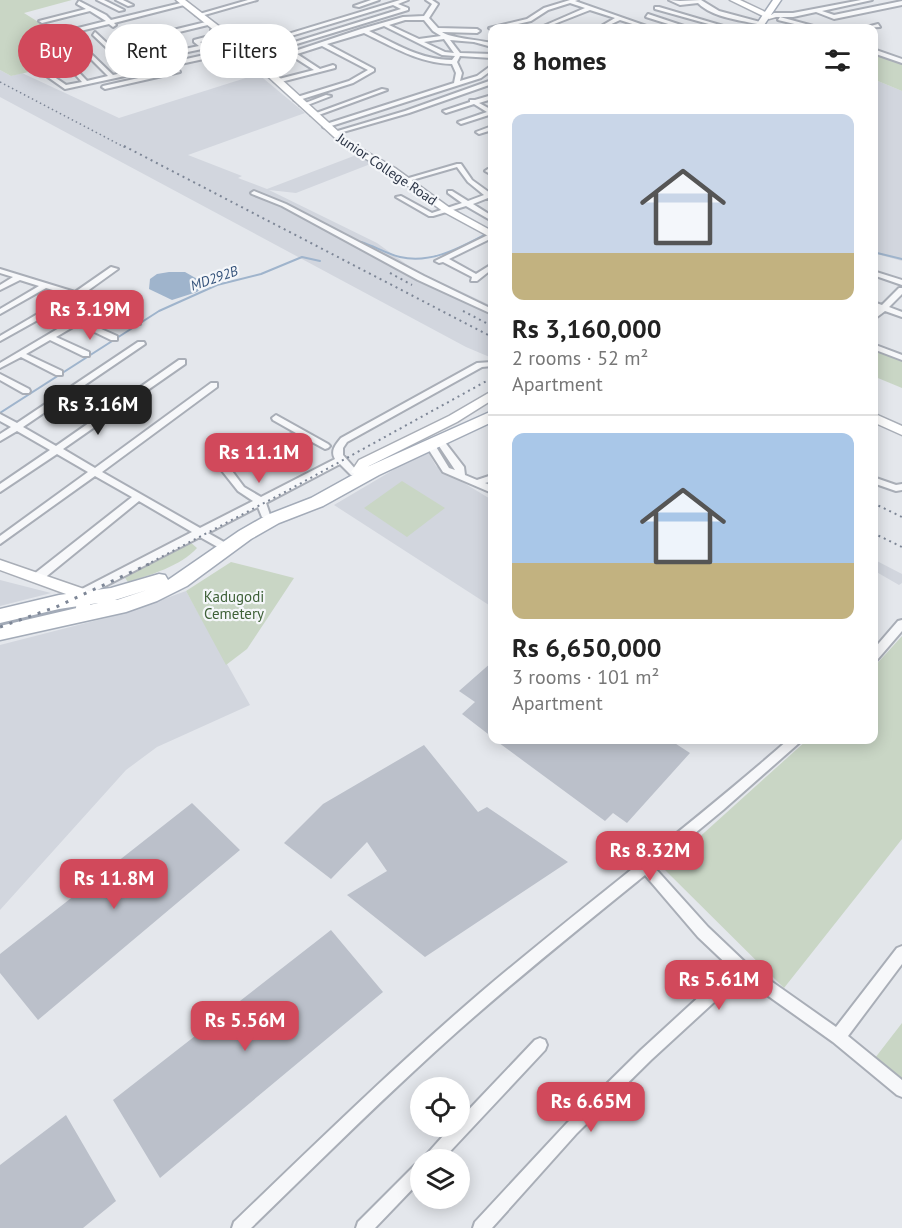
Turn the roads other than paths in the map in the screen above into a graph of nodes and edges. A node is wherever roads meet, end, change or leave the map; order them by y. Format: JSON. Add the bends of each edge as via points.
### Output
{"nodes":[{"id":1,"x":100,"y":0,"type":"edge"},
{"id":2,"x":119,"y":0,"type":"edge"},
{"id":3,"x":233,"y":0,"type":"edge"},
{"id":4,"x":254,"y":0,"type":"edge"},
{"id":5,"x":376,"y":0,"type":"edge"},
{"id":6,"x":405,"y":0,"type":"edge"},
{"id":7,"x":429,"y":0,"type":"edge"},
{"id":8,"x":672,"y":0,"type":"edge"},
{"id":9,"x":734,"y":0,"type":"edge"},
{"id":10,"x":777,"y":0,"type":"edge"},
{"id":11,"x":783,"y":0,"type":"edge"},
{"id":12,"x":869,"y":0,"type":"edge"},
{"id":13,"x":573,"y":1,"type":"edge"},
{"id":14,"x":698,"y":1,"type":"edge"},
{"id":15,"x":902,"y":3,"type":"edge"},
{"id":16,"x":394,"y":4,"type":"junction"},
{"id":17,"x":130,"y":5,"type":"dead end"},
{"id":18,"x":357,"y":6,"type":"dead end"},
{"id":19,"x":189,"y":7,"type":"edge"},
{"id":20,"x":590,"y":8,"type":"junction"},
{"id":21,"x":657,"y":8,"type":"dead end"},
{"id":22,"x":91,"y":9,"type":"junction"},
{"id":23,"x":406,"y":9,"type":"junction"},
{"id":24,"x":121,"y":10,"type":"dead end"},
{"id":25,"x":816,"y":10,"type":"junction"},
{"id":26,"x":35,"y":16,"type":"dead end"},
{"id":27,"x":104,"y":16,"type":"junction"},
{"id":28,"x":648,"y":16,"type":"dead end"},
{"id":29,"x":423,"y":17,"type":"junction"},
{"id":30,"x":620,"y":18,"type":"junction"},
{"id":31,"x":342,"y":20,"type":"junction"},
{"id":32,"x":42,"y":21,"type":"dead end"},
{"id":33,"x":664,"y":21,"type":"junction"},
{"id":34,"x":766,"y":21,"type":"edge"},
{"id":35,"x":112,"y":23,"type":"junction"},
{"id":36,"x":71,"y":24,"type":"edge"},
{"id":37,"x":209,"y":24,"type":"edge"},
{"id":38,"x":384,"y":24,"type":"junction"},
{"id":39,"x":510,"y":24,"type":"edge"},
{"id":40,"x":551,"y":24,"type":"edge"},
{"id":41,"x":608,"y":24,"type":"edge"},
{"id":42,"x":637,"y":24,"type":"edge"},
{"id":43,"x":658,"y":24,"type":"edge"},
{"id":44,"x":673,"y":24,"type":"edge"},
{"id":45,"x":713,"y":24,"type":"edge"},
{"id":46,"x":787,"y":24,"type":"edge"},
{"id":47,"x":353,"y":25,"type":"junction"},
{"id":48,"x":93,"y":27,"type":"edge"},
{"id":49,"x":200,"y":28,"type":"edge"},
{"id":50,"x":488,"y":29,"type":"edge"},
{"id":51,"x":365,"y":30,"type":"junction"},
{"id":52,"x":435,"y":30,"type":"junction"},
{"id":53,"x":477,"y":31,"type":"junction"},
{"id":54,"x":298,"y":33,"type":"edge"},
{"id":55,"x":95,"y":34,"type":"dead end"},
{"id":56,"x":447,"y":38,"type":"junction"},
{"id":57,"x":470,"y":40,"type":"junction"},
{"id":58,"x":419,"y":41,"type":"junction"},
{"id":59,"x":298,"y":42,"type":"edge"},
{"id":60,"x":105,"y":44,"type":"edge"},
{"id":61,"x":322,"y":44,"type":"junction"},
{"id":62,"x":488,"y":44,"type":"edge"},
{"id":63,"x":200,"y":47,"type":"edge"},
{"id":64,"x":210,"y":51,"type":"joint"},
{"id":65,"x":298,"y":52,"type":"edge"},
{"id":66,"x":878,"y":53,"type":"edge"},
{"id":67,"x":488,"y":56,"type":"edge"},
{"id":68,"x":902,"y":56,"type":"edge"},
{"id":69,"x":298,"y":57,"type":"edge"},
{"id":70,"x":455,"y":57,"type":"junction"},
{"id":71,"x":93,"y":58,"type":"edge"},
{"id":72,"x":899,"y":60,"type":"edge"},
{"id":73,"x":333,"y":67,"type":"dead end"},
{"id":74,"x":105,"y":70,"type":"edge"},
{"id":75,"x":320,"y":70,"type":"junction"},
{"id":76,"x":488,"y":70,"type":"edge"},
{"id":77,"x":52,"y":78,"type":"edge"},
{"id":78,"x":81,"y":78,"type":"edge"},
{"id":79,"x":108,"y":78,"type":"edge"},
{"id":80,"x":146,"y":78,"type":"edge"},
{"id":81,"x":275,"y":78,"type":"edge"},
{"id":82,"x":278,"y":81,"type":"junction"},
{"id":83,"x":86,"y":83,"type":"junction"},
{"id":84,"x":488,"y":83,"type":"edge"},
{"id":85,"x":457,"y":84,"type":"junction"},
{"id":86,"x":364,"y":85,"type":"dead end"},
{"id":87,"x":105,"y":87,"type":"dead end"},
{"id":88,"x":384,"y":90,"type":"dead end"},
{"id":89,"x":459,"y":93,"type":"junction"},
{"id":90,"x":488,"y":98,"type":"edge"},
{"id":91,"x":300,"y":102,"type":"junction"},
{"id":92,"x":475,"y":102,"type":"junction"},
{"id":93,"x":488,"y":110,"type":"edge"},
{"id":94,"x":446,"y":111,"type":"dead end"},
{"id":95,"x":488,"y":113,"type":"edge"},
{"id":96,"x":314,"y":115,"type":"junction"},
{"id":97,"x":460,"y":122,"type":"dead end"},
{"id":98,"x":325,"y":126,"type":"junction"},
{"id":99,"x":488,"y":129,"type":"edge"},
{"id":100,"x":479,"y":132,"type":"dead end"},
{"id":101,"x":334,"y":133,"type":"junction"},
{"id":102,"x":405,"y":180,"type":"junction"},
{"id":103,"x":450,"y":192,"type":"dead end"},
{"id":104,"x":254,"y":193,"type":"dead end"},
{"id":105,"x":488,"y":194,"type":"edge"},
{"id":106,"x":399,"y":197,"type":"dead end"},
{"id":107,"x":488,"y":197,"type":"edge"},
{"id":108,"x":467,"y":203,"type":"junction"},
{"id":109,"x":447,"y":210,"type":"junction"},
{"id":110,"x":488,"y":216,"type":"edge"},
{"id":111,"x":488,"y":233,"type":"edge"},
{"id":112,"x":488,"y":237,"type":"edge"},
{"id":113,"x":114,"y":268,"type":"dead end"},
{"id":114,"x":488,"y":269,"type":"edge"},
{"id":115,"x":0,"y":271,"type":"edge"},
{"id":116,"x":878,"y":275,"type":"edge"},
{"id":117,"x":19,"y":277,"type":"junction"},
{"id":118,"x":902,"y":283,"type":"edge"},
{"id":119,"x":46,"y":285,"type":"junction"},
{"id":120,"x":0,"y":288,"type":"edge"},
{"id":121,"x":123,"y":294,"type":"dead end"},
{"id":122,"x":76,"y":295,"type":"junction"},
{"id":123,"x":900,"y":295,"type":"edge"},
{"id":124,"x":105,"y":305,"type":"junction"},
{"id":125,"x":878,"y":306,"type":"edge"},
{"id":126,"x":884,"y":308,"type":"junction"},
{"id":127,"x":488,"y":310,"type":"edge"},
{"id":128,"x":0,"y":312,"type":"edge"},
{"id":129,"x":878,"y":313,"type":"edge"},
{"id":130,"x":902,"y":315,"type":"edge"},
{"id":131,"x":78,"y":321,"type":"junction"},
{"id":132,"x":137,"y":322,"type":"dead end"},
{"id":133,"x":50,"y":337,"type":"junction"},
{"id":134,"x":114,"y":338,"type":"dead end"},
{"id":135,"x":0,"y":339,"type":"edge"},
{"id":136,"x":141,"y":344,"type":"dead end"},
{"id":137,"x":878,"y":348,"type":"edge"},
{"id":138,"x":20,"y":354,"type":"junction"},
{"id":139,"x":87,"y":354,"type":"dead end"},
{"id":140,"x":902,"y":358,"type":"edge"},
{"id":141,"x":182,"y":362,"type":"dead end"},
{"id":142,"x":488,"y":364,"type":"edge"},
{"id":143,"x":0,"y":366,"type":"edge"},
{"id":144,"x":59,"y":373,"type":"dead end"},
{"id":145,"x":0,"y":377,"type":"edge"},
{"id":146,"x":214,"y":385,"type":"dead end"},
{"id":147,"x":26,"y":391,"type":"dead end"},
{"id":148,"x":488,"y":398,"type":"edge"},
{"id":149,"x":488,"y":413,"type":"edge"},
{"id":150,"x":0,"y":417,"type":"edge"},
{"id":151,"x":276,"y":418,"type":"dead end"},
{"id":152,"x":878,"y":419,"type":"edge"},
{"id":153,"x":488,"y":420,"type":"edge"},
{"id":154,"x":488,"y":420,"type":"edge"},
{"id":155,"x":16,"y":427,"type":"junction"},
{"id":156,"x":902,"y":431,"type":"edge"},
{"id":157,"x":304,"y":434,"type":"junction"},
{"id":158,"x":0,"y":438,"type":"edge"},
{"id":159,"x":224,"y":441,"type":"dead end"},
{"id":160,"x":437,"y":445,"type":"junction"},
{"id":161,"x":325,"y":446,"type":"dead end"},
{"id":162,"x":56,"y":450,"type":"junction"},
{"id":163,"x":242,"y":451,"type":"junction"},
{"id":164,"x":340,"y":460,"type":"junction"},
{"id":165,"x":94,"y":472,"type":"junction"},
{"id":166,"x":363,"y":472,"type":"junction"},
{"id":167,"x":878,"y":482,"type":"edge"},
{"id":168,"x":488,"y":485,"type":"edge"},
{"id":169,"x":902,"y":487,"type":"edge"},
{"id":170,"x":0,"y":489,"type":"edge"},
{"id":171,"x":138,"y":497,"type":"junction"},
{"id":172,"x":263,"y":508,"type":"junction"},
{"id":173,"x":202,"y":533,"type":"junction"},
{"id":174,"x":0,"y":541,"type":"edge"},
{"id":175,"x":222,"y":545,"type":"junction"},
{"id":176,"x":0,"y":565,"type":"edge"},
{"id":177,"x":38,"y":577,"type":"junction"},
{"id":178,"x":83,"y":602,"type":"junction"},
{"id":179,"x":0,"y":616,"type":"edge"},
{"id":180,"x":902,"y":624,"type":"edge"},
{"id":181,"x":0,"y":633,"type":"edge"},
{"id":182,"x":878,"y":651,"type":"edge"},
{"id":183,"x":791,"y":744,"type":"edge"},
{"id":184,"x":645,"y":866,"type":"junction"},
{"id":185,"x":902,"y":953,"type":"edge"},
{"id":186,"x":731,"y":977,"type":"dead end"},
{"id":187,"x":838,"y":1037,"type":"junction"},
{"id":188,"x":540,"y":1045,"type":"dead end"},
{"id":189,"x":902,"y":1090,"type":"edge"},
{"id":190,"x":441,"y":1149,"type":"edge"},
{"id":191,"x":410,"y":1180,"type":"edge"},
{"id":192,"x":248,"y":1225,"type":"edge"},
{"id":193,"x":364,"y":1228,"type":"edge"},
{"id":194,"x":481,"y":1228,"type":"edge"}],
"edges":[{"from":1,"to":24,"type":"street"},
{"from":2,"to":17,"type":"street"},
{"from":3,"to":19,"type":"street"},
{"from":4,"to":19,"type":"street"},
{"from":5,"to":18,"type":"street"},
{"from":6,"to":16,"type":"street"},
{"from":7,"to":29,"type":"street","via":[[435,4]]},
{"from":8,"to":14,"type":"street"},
{"from":9,"to":34,"type":"street"},
{"from":10,"to":34,"type":"main road"},
{"from":11,"to":34,"type":"main road"},
{"from":12,"to":25,"type":"street"},
{"from":13,"to":20,"type":"street"},
{"from":13,"to":39,"type":"street"},
{"from":14,"to":34,"type":"street","via":[[739,19]]},
{"from":15,"to":25,"type":"street","via":[[834,17]]},
{"from":16,"to":23,"type":"street"},
{"from":16,"to":31,"type":"street"},
{"from":19,"to":35,"type":"street"},
{"from":19,"to":37,"type":"street","name":"Junior College Road"},
{"from":20,"to":30,"type":"street"},
{"from":20,"to":40,"type":"street"},
{"from":21,"to":45,"type":"street"},
{"from":22,"to":26,"type":"street","via":[[81,4]]},
{"from":22,"to":27,"type":"street"},
{"from":22,"to":32,"type":"street"},
{"from":23,"to":29,"type":"street"},
{"from":23,"to":47,"type":"street"},
{"from":25,"to":34,"type":"street"},
{"from":27,"to":35,"type":"street"},
{"from":27,"to":36,"type":"street"},
{"from":28,"to":33,"type":"street"},
{"from":29,"to":38,"type":"street","via":[[411,16]]},
{"from":29,"to":52,"type":"street"},
{"from":30,"to":41,"type":"street"},
{"from":30,"to":42,"type":"street"},
{"from":31,"to":47,"type":"street"},
{"from":31,"to":54,"type":"street"},
{"from":33,"to":43,"type":"street"},
{"from":33,"to":44,"type":"street"},
{"from":34,"to":46,"type":"street"},
{"from":35,"to":48,"type":"street"},
{"from":38,"to":51,"type":"street"},
{"from":38,"to":58,"type":"street"},
{"from":47,"to":51,"type":"street"},
{"from":47,"to":59,"type":"street"},
{"from":49,"to":63,"type":"street","via":[[142,39],[164,55]]},
{"from":50,"to":53,"type":"street"},
{"from":51,"to":61,"type":"street"},
{"from":51,"to":70,"type":"street","via":[[436,63]]},
{"from":52,"to":53,"type":"street"},
{"from":52,"to":56,"type":"street"},
{"from":53,"to":57,"type":"street"},
{"from":55,"to":60,"type":"street"},
{"from":56,"to":57,"type":"street"},
{"from":56,"to":58,"type":"street"},
{"from":56,"to":70,"type":"street"},
{"from":57,"to":62,"type":"street"},
{"from":58,"to":70,"type":"street"},
{"from":61,"to":65,"type":"street"},
{"from":61,"to":91,"type":"street","via":[[372,70]]},
{"from":64,"to":64,"type":"street","via":[[214,55],[174,63],[170,60]]},
{"from":66,"to":72,"type":"street"},
{"from":67,"to":70,"type":"street"},
{"from":68,"to":72,"type":"street"},
{"from":69,"to":75,"type":"street"},
{"from":70,"to":85,"type":"street"},
{"from":71,"to":74,"type":"street"},
{"from":73,"to":75,"type":"street"},
{"from":75,"to":82,"type":"street"},
{"from":76,"to":85,"type":"street"},
{"from":77,"to":83,"type":"street","via":[[63,87]]},
{"from":78,"to":83,"type":"street"},
{"from":79,"to":83,"type":"street"},
{"from":80,"to":87,"type":"street"},
{"from":81,"to":82,"type":"street","name":"Junior College Road"},
{"from":82,"to":91,"type":"street","name":"Junior College Road"},
{"from":84,"to":89,"type":"street"},
{"from":85,"to":98,"type":"street"},
{"from":86,"to":91,"type":"street"},
{"from":88,"to":96,"type":"street"},
{"from":89,"to":92,"type":"street"},
{"from":89,"to":101,"type":"street"},
{"from":90,"to":92,"type":"street"},
{"from":91,"to":96,"type":"street","name":"Junior College Road"},
{"from":92,"to":93,"type":"street"},
{"from":92,"to":94,"type":"street"},
{"from":95,"to":97,"type":"street"},
{"from":96,"to":98,"type":"street","name":"Junior College Road"},
{"from":98,"to":101,"type":"street","name":"Junior College Road"},
{"from":99,"to":100,"type":"street"},
{"from":101,"to":102,"type":"street","name":"Junior College Road"},
{"from":102,"to":105,"type":"street","via":[[459,165],[470,181]]},
{"from":102,"to":109,"type":"street","name":"Junior College Road"},
{"from":103,"to":108,"type":"street"},
{"from":104,"to":127,"type":"street"},
{"from":106,"to":109,"type":"street","via":[[426,215]]},
{"from":107,"to":108,"type":"street"},
{"from":108,"to":109,"type":"street"},
{"from":108,"to":110,"type":"street"},
{"from":109,"to":111,"type":"street","name":"Junior College Road"},
{"from":112,"to":114,"type":"street","via":[[441,260],[476,278]]},
{"from":113,"to":122,"type":"street"},
{"from":115,"to":117,"type":"street"},
{"from":116,"to":118,"type":"street"},
{"from":117,"to":119,"type":"street"},
{"from":117,"to":120,"type":"street"},
{"from":119,"to":122,"type":"street"},
{"from":119,"to":128,"type":"street"},
{"from":121,"to":124,"type":"street"},
{"from":122,"to":135,"type":"street"},
{"from":123,"to":126,"type":"street"},
{"from":124,"to":131,"type":"street"},
{"from":124,"to":132,"type":"street"},
{"from":125,"to":126,"type":"street"},
{"from":126,"to":129,"type":"street"},
{"from":126,"to":130,"type":"street"},
{"from":131,"to":133,"type":"street"},
{"from":131,"to":134,"type":"street"},
{"from":133,"to":138,"type":"street"},
{"from":133,"to":139,"type":"street"},
{"from":136,"to":155,"type":"street"},
{"from":137,"to":140,"type":"street"},
{"from":138,"to":143,"type":"street"},
{"from":138,"to":144,"type":"street"},
{"from":141,"to":162,"type":"street"},
{"from":142,"to":164,"type":"street","via":[[480,365],[348,437],[338,448]]},
{"from":145,"to":147,"type":"street"},
{"from":146,"to":165,"type":"street"},
{"from":148,"to":166,"type":"street","via":[[364,463]]},
{"from":149,"to":166,"type":"main road"},
{"from":150,"to":155,"type":"street"},
{"from":151,"to":157,"type":"street"},
{"from":152,"to":156,"type":"street"},
{"from":153,"to":166,"type":"main road"},
{"from":154,"to":160,"type":"street"},
{"from":155,"to":158,"type":"street"},
{"from":155,"to":162,"type":"street"},
{"from":157,"to":161,"type":"street"},
{"from":157,"to":163,"type":"street"},
{"from":159,"to":163,"type":"street"},
{"from":160,"to":166,"type":"street","via":[[377,476]]},
{"from":160,"to":168,"type":"street","via":[[446,470]]},
{"from":162,"to":165,"type":"street"},
{"from":162,"to":170,"type":"street"},
{"from":163,"to":172,"type":"street","via":[[227,458],[224,467]]},
{"from":164,"to":166,"type":"street"},
{"from":164,"to":172,"type":"street"},
{"from":165,"to":171,"type":"street"},
{"from":165,"to":174,"type":"street"},
{"from":166,"to":172,"type":"main road"},
{"from":166,"to":175,"type":"main road","via":[[317,502]]},
{"from":167,"to":169,"type":"street"},
{"from":171,"to":173,"type":"street"},
{"from":171,"to":177,"type":"street"},
{"from":172,"to":173,"type":"street"},
{"from":172,"to":175,"type":"main road"},
{"from":173,"to":175,"type":"street"},
{"from":173,"to":178,"type":"street"},
{"from":175,"to":178,"type":"main road","via":[[181,580],[151,596],[126,605]]},
{"from":176,"to":177,"type":"street"},
{"from":177,"to":178,"type":"street"},
{"from":178,"to":179,"type":"main road"},
{"from":178,"to":181,"type":"main road"},
{"from":180,"to":182,"type":"street"},
{"from":183,"to":184,"type":"street"},
{"from":184,"to":187,"type":"street","via":[[703,932],[743,970]]},
{"from":184,"to":192,"type":"street","via":[[484,999],[376,1095]]},
{"from":185,"to":187,"type":"street"},
{"from":186,"to":194,"type":"street","via":[[572,1128]]},
{"from":187,"to":189,"type":"street"},
{"from":188,"to":190,"type":"street"},
{"from":191,"to":193,"type":"street"}]}
